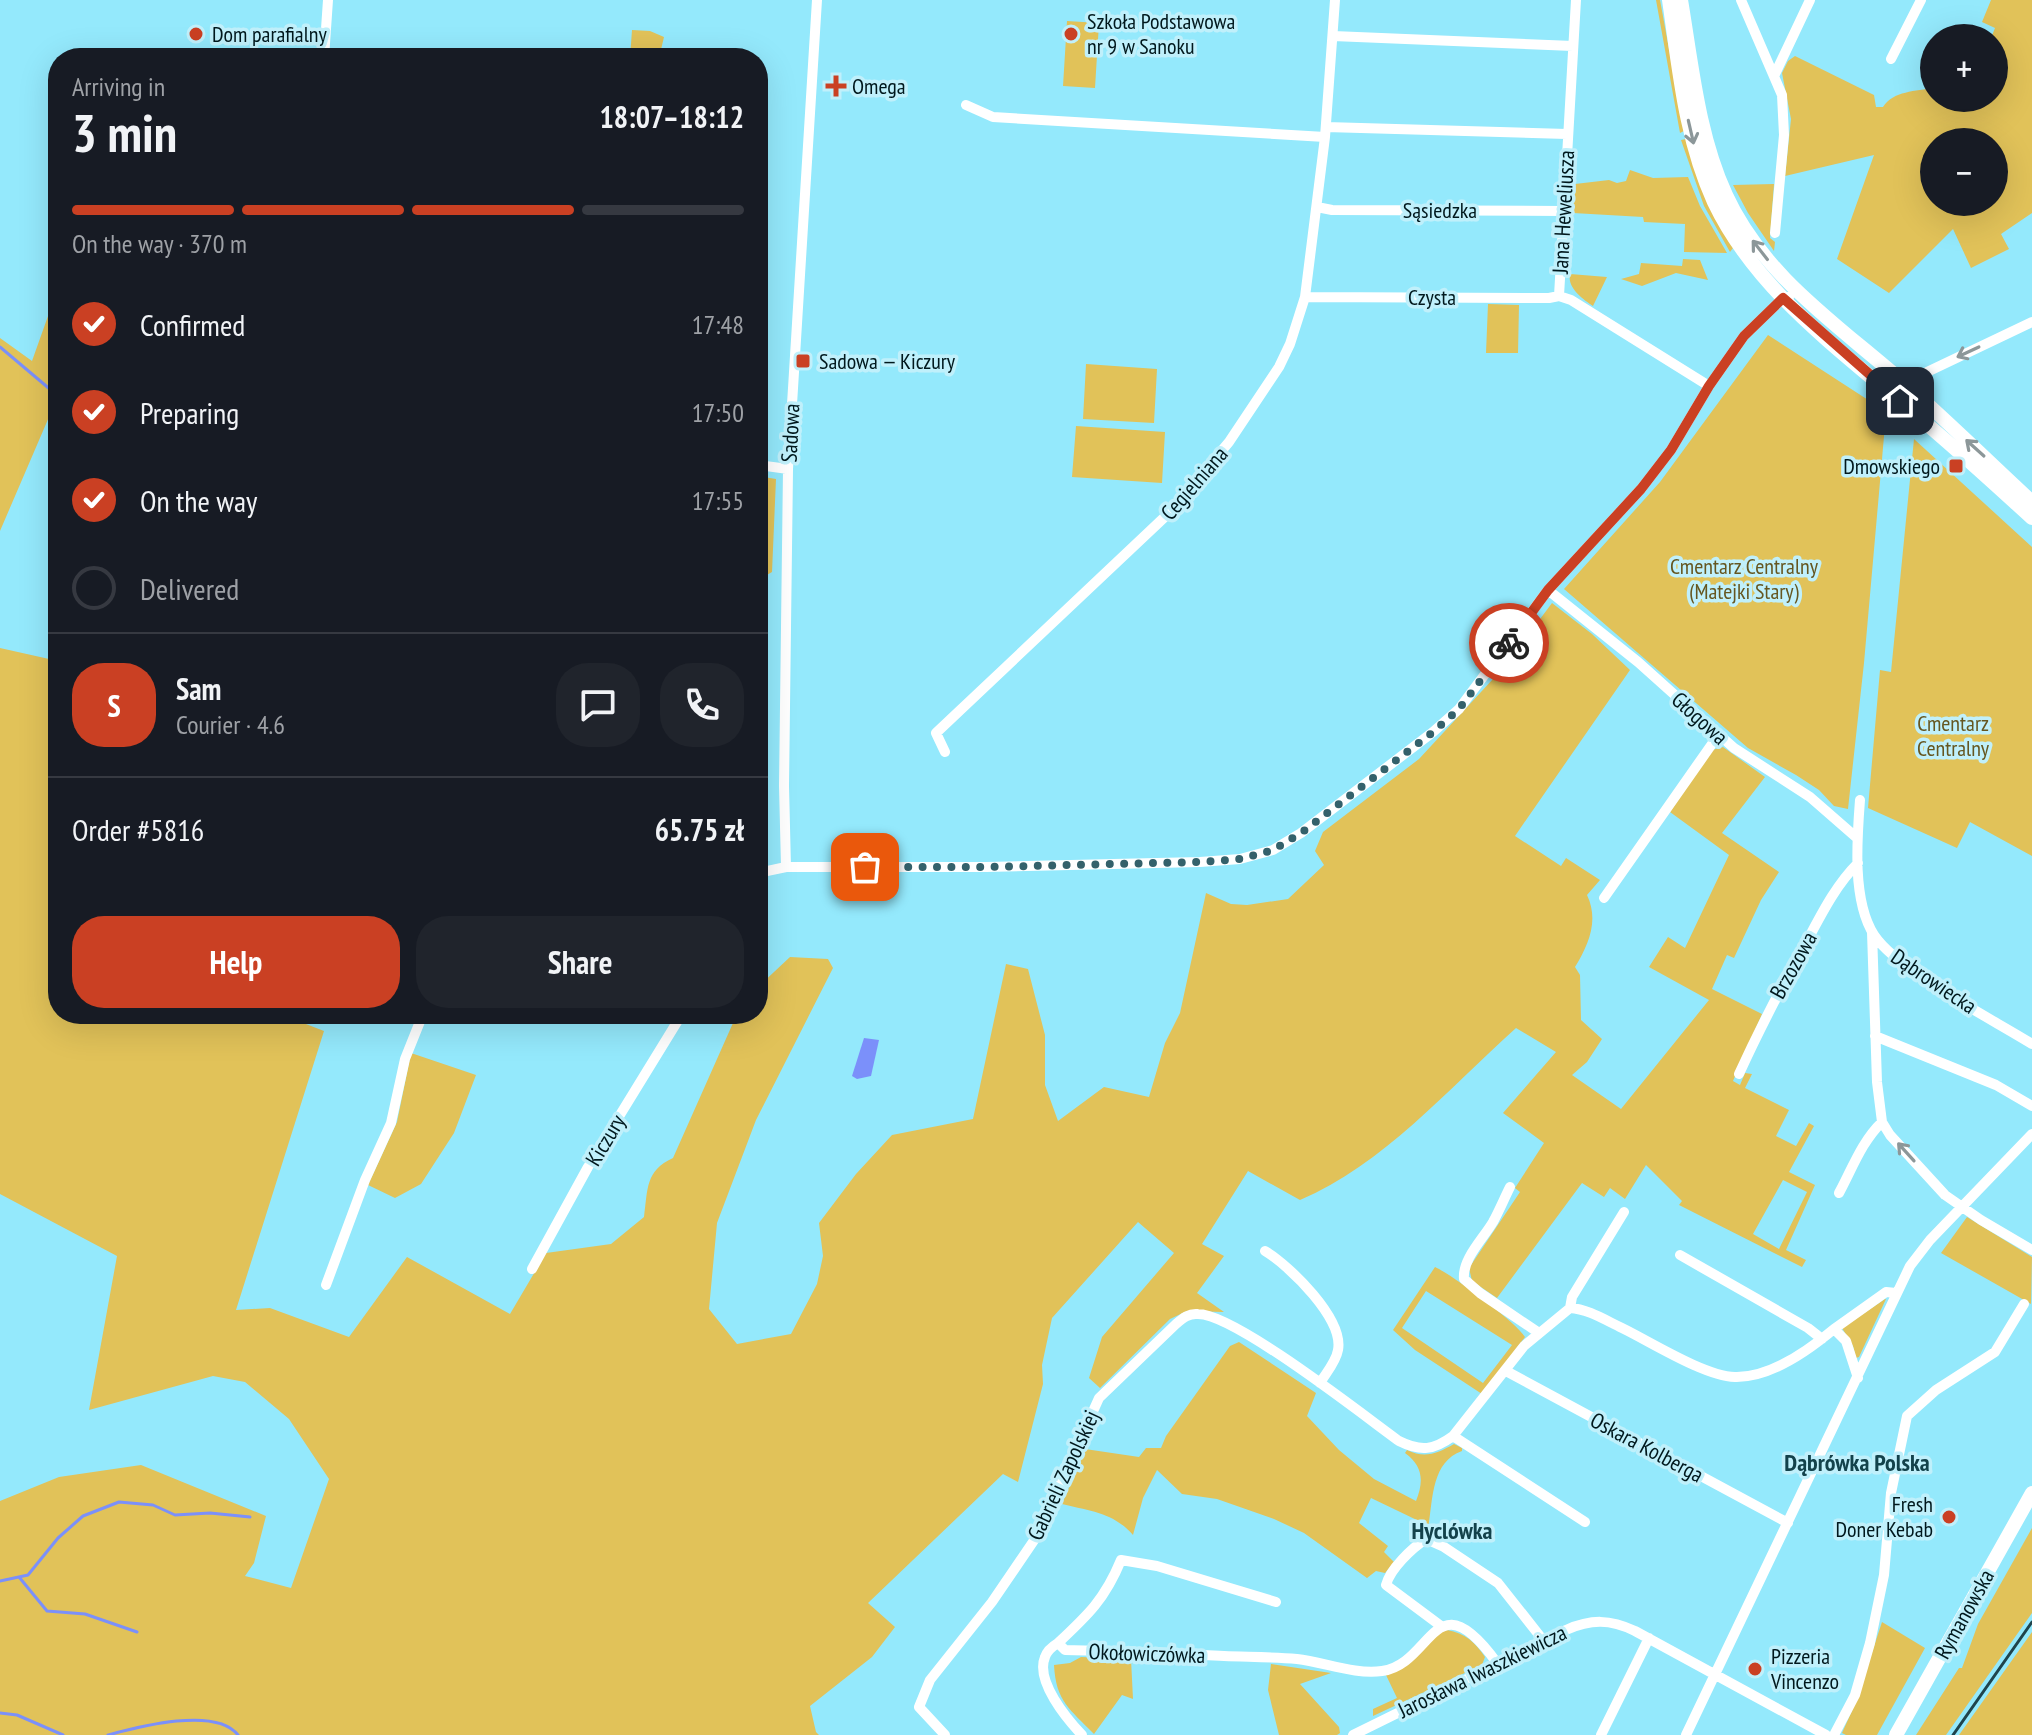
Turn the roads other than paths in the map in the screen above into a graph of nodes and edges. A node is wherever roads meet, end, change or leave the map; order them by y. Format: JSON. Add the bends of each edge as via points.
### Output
{"nodes":[{"id":1,"x":328,"y":0,"type":"edge"},
{"id":2,"x":817,"y":0,"type":"edge"},
{"id":3,"x":1335,"y":0,"type":"edge"},
{"id":4,"x":1576,"y":0,"type":"edge"},
{"id":5,"x":1669,"y":0,"type":"edge"},
{"id":6,"x":1681,"y":0,"type":"edge"},
{"id":7,"x":1741,"y":0,"type":"edge"},
{"id":8,"x":1810,"y":0,"type":"edge"},
{"id":9,"x":1921,"y":0,"type":"edge"},
{"id":10,"x":1333,"y":36,"type":"junction"},
{"id":11,"x":1573,"y":46,"type":"junction"},
{"id":12,"x":325,"y":48,"type":"edge"},
{"id":13,"x":1891,"y":59,"type":"dead end"},
{"id":14,"x":1775,"y":74,"type":"junction"},
{"id":15,"x":966,"y":105,"type":"dead end"},
{"id":16,"x":1326,"y":132,"type":"junction"},
{"id":17,"x":1567,"y":134,"type":"junction"},
{"id":18,"x":1317,"y":207,"type":"junction"},
{"id":19,"x":1563,"y":211,"type":"junction"},
{"id":20,"x":1775,"y":233,"type":"dead end"},
{"id":21,"x":1559,"y":296,"type":"junction"},
{"id":22,"x":1305,"y":297,"type":"junction"},
{"id":23,"x":1783,"y":298,"type":"junction"},
{"id":24,"x":1814,"y":306,"type":"junction"},
{"id":25,"x":2032,"y":322,"type":"edge"},
{"id":26,"x":1904,"y":383,"type":"junction"},
{"id":27,"x":1709,"y":386,"type":"junction"},
{"id":28,"x":768,"y":466,"type":"edge"},
{"id":29,"x":788,"y":469,"type":"junction"},
{"id":30,"x":2032,"y":502,"type":"edge"},
{"id":31,"x":2032,"y":518,"type":"edge"},
{"id":32,"x":1548,"y":590,"type":"junction"},
{"id":33,"x":1719,"y":734,"type":"junction"},
{"id":34,"x":945,"y":752,"type":"dead end"},
{"id":35,"x":1860,"y":800,"type":"dead end"},
{"id":36,"x":1857,"y":838,"type":"junction"},
{"id":37,"x":1858,"y":863,"type":"junction"},
{"id":38,"x":786,"y":867,"type":"junction"},
{"id":39,"x":768,"y":871,"type":"edge"},
{"id":40,"x":1604,"y":898,"type":"dead end"},
{"id":41,"x":1872,"y":932,"type":"junction"},
{"id":42,"x":419,"y":1024,"type":"edge"},
{"id":43,"x":676,"y":1024,"type":"edge"},
{"id":44,"x":1875,"y":1036,"type":"junction"},
{"id":45,"x":2032,"y":1044,"type":"edge"},
{"id":46,"x":1739,"y":1074,"type":"dead end"},
{"id":47,"x":2032,"y":1106,"type":"edge"},
{"id":48,"x":1882,"y":1122,"type":"junction"},
{"id":49,"x":2032,"y":1134,"type":"edge"},
{"id":50,"x":1510,"y":1187,"type":"dead end"},
{"id":51,"x":1839,"y":1193,"type":"dead end"},
{"id":52,"x":1961,"y":1207,"type":"junction"},
{"id":53,"x":1624,"y":1212,"type":"dead end"},
{"id":54,"x":2032,"y":1250,"type":"edge"},
{"id":55,"x":1265,"y":1251,"type":"dead end"},
{"id":56,"x":1680,"y":1255,"type":"dead end"},
{"id":57,"x":532,"y":1269,"type":"dead end"},
{"id":58,"x":326,"y":1285,"type":"dead end"},
{"id":59,"x":1896,"y":1293,"type":"junction"},
{"id":60,"x":2024,"y":1304,"type":"dead end"},
{"id":61,"x":1570,"y":1308,"type":"junction"},
{"id":62,"x":1834,"y":1329,"type":"junction"},
{"id":63,"x":1539,"y":1333,"type":"junction"},
{"id":64,"x":1822,"y":1339,"type":"junction"},
{"id":65,"x":1506,"y":1371,"type":"junction"},
{"id":66,"x":1858,"y":1378,"type":"junction"},
{"id":67,"x":1320,"y":1383,"type":"junction"},
{"id":68,"x":1453,"y":1436,"type":"junction"},
{"id":69,"x":2032,"y":1493,"type":"edge"},
{"id":70,"x":1585,"y":1522,"type":"dead end"},
{"id":71,"x":1788,"y":1523,"type":"junction"},
{"id":72,"x":1276,"y":1602,"type":"dead end"},
{"id":73,"x":1441,"y":1626,"type":"junction"},
{"id":74,"x":1649,"y":1638,"type":"junction"},
{"id":75,"x":1543,"y":1640,"type":"junction"},
{"id":76,"x":1058,"y":1643,"type":"junction"},
{"id":77,"x":1497,"y":1663,"type":"junction"},
{"id":78,"x":1713,"y":1673,"type":"junction"},
{"id":79,"x":945,"y":1735,"type":"edge"},
{"id":80,"x":1082,"y":1735,"type":"edge"},
{"id":81,"x":1353,"y":1735,"type":"edge"},
{"id":82,"x":1601,"y":1735,"type":"edge"},
{"id":83,"x":1686,"y":1735,"type":"edge"},
{"id":84,"x":1826,"y":1735,"type":"edge"},
{"id":85,"x":1834,"y":1735,"type":"edge"},
{"id":86,"x":1896,"y":1735,"type":"edge"}],
"edges":[{"from":1,"to":12,"type":"street"},
{"from":2,"to":29,"type":"street","name":"Sadowa"},
{"from":3,"to":10,"type":"street","name":"Cegielniana"},
{"from":4,"to":11,"type":"street","name":"Jana Heweliusza"},
{"from":5,"to":23,"type":"main road","one_way":true,"via":[[1690,133],[1707,185],[1742,251]]},
{"from":24,"to":6,"type":"main road","one_way":true,"via":[[1758,249],[1725,194],[1702,121]]},
{"from":7,"to":14,"type":"street"},
{"from":8,"to":14,"type":"street"},
{"from":9,"to":13,"type":"street"},
{"from":10,"to":11,"type":"street"},
{"from":10,"to":16,"type":"street","name":"Cegielniana"},
{"from":11,"to":17,"type":"street","name":"Jana Heweliusza"},
{"from":14,"to":20,"type":"street","via":[[1784,113]]},
{"from":15,"to":16,"type":"street","via":[[993,117]]},
{"from":16,"to":17,"type":"street"},
{"from":16,"to":18,"type":"street","name":"Cegielniana"},
{"from":17,"to":19,"type":"street","name":"Jana Heweliusza"},
{"from":18,"to":19,"type":"street","name":"Sąsiedzka"},
{"from":18,"to":22,"type":"street","name":"Cegielniana"},
{"from":19,"to":21,"type":"street","name":"Jana Heweliusza"},
{"from":21,"to":22,"type":"street","name":"Czysta"},
{"from":21,"to":27,"type":"street","name":"Jana Heweliusza"},
{"from":22,"to":34,"type":"street","name":"Cegielniana","via":[[1279,367],[1229,442],[1153,529],[936,733]]},
{"from":23,"to":24,"type":"street"},
{"from":23,"to":27,"type":"street","via":[[1744,336]]},
{"from":23,"to":31,"type":"main road"},
{"from":24,"to":26,"type":"main road"},
{"from":25,"to":26,"type":"street","one_way":true},
{"from":30,"to":26,"type":"main road","one_way":true},
{"from":27,"to":32,"type":"street","via":[[1641,489]]},
{"from":28,"to":29,"type":"street"},
{"from":29,"to":38,"type":"street","name":"Sadowa"},
{"from":32,"to":33,"type":"street","name":"Głogowa"},
{"from":32,"to":38,"type":"street","via":[[1459,709],[1273,850],[1200,862]]},
{"from":33,"to":36,"type":"street","name":"Głogowa","via":[[1748,759],[1810,797]]},
{"from":33,"to":40,"type":"street"},
{"from":35,"to":36,"type":"street","name":"Dąbrowiecka"},
{"from":36,"to":37,"type":"street","name":"Dąbrowiecka"},
{"from":37,"to":41,"type":"street","name":"Dąbrowiecka"},
{"from":37,"to":46,"type":"street","name":"Brzozowa","via":[[1827,905]]},
{"from":38,"to":39,"type":"street"},
{"from":41,"to":44,"type":"street"},
{"from":41,"to":45,"type":"street","name":"Dąbrowiecka","via":[[1893,956]]},
{"from":42,"to":58,"type":"street","via":[[391,1123]]},
{"from":43,"to":57,"type":"street","name":"Kiczury"},
{"from":44,"to":47,"type":"street","via":[[1996,1085]]},
{"from":44,"to":48,"type":"street"},
{"from":48,"to":51,"type":"street"},
{"from":52,"to":48,"type":"street","one_way":true},
{"from":49,"to":52,"type":"street"},
{"from":50,"to":63,"type":"street","via":[[1468,1259],[1464,1276]]},
{"from":52,"to":54,"type":"street"},
{"from":52,"to":59,"type":"street","via":[[1910,1266]]},
{"from":53,"to":61,"type":"street"},
{"from":55,"to":67,"type":"street","via":[[1309,1286],[1338,1340],[1338,1351]]},
{"from":56,"to":64,"type":"street"},
{"from":59,"to":62,"type":"street","via":[[1886,1292]]},
{"from":59,"to":66,"type":"street"},
{"from":60,"to":85,"type":"street","via":[[1995,1352],[1907,1416],[1870,1643],[1855,1695]]},
{"from":61,"to":63,"type":"street"},
{"from":61,"to":64,"type":"street","via":[[1735,1377],[1783,1364]]},
{"from":62,"to":64,"type":"street"},
{"from":62,"to":66,"type":"street","via":[[1848,1346]]},
{"from":63,"to":65,"type":"street"},
{"from":65,"to":68,"type":"street"},
{"from":65,"to":71,"type":"street","name":"Oskara Kolberga"},
{"from":66,"to":71,"type":"street"},
{"from":67,"to":68,"type":"street","name":"Gabrieli Zapolskiej","via":[[1412,1448],[1426,1450]]},
{"from":67,"to":79,"type":"street","name":"Gabrieli Zapolskiej","via":[[1229,1323],[1196,1313],[1176,1324],[1099,1398],[1037,1536],[930,1680],[919,1707]]},
{"from":68,"to":70,"type":"street"},
{"from":69,"to":86,"type":"main road","name":"Rymanowska"},
{"from":71,"to":78,"type":"street"},
{"from":72,"to":76,"type":"street","name":"Okołowiczówka","via":[[1121,1560],[1090,1615]]},
{"from":73,"to":75,"type":"street","via":[[1386,1585],[1395,1568],[1426,1539],[1498,1583]]},
{"from":73,"to":76,"type":"street","name":"Okołowiczówka","via":[[1398,1665],[1373,1672],[1296,1659],[1065,1650]]},
{"from":73,"to":77,"type":"street","via":[[1469,1632]]},
{"from":74,"to":75,"type":"street","name":"Jarosława Iwaszkiewicza","via":[[1614,1622],[1587,1621]]},
{"from":74,"to":78,"type":"street","name":"Jarosława Iwaszkiewicza"},
{"from":74,"to":82,"type":"street"},
{"from":75,"to":77,"type":"street","name":"Jarosława Iwaszkiewicza"},
{"from":76,"to":80,"type":"street","via":[[1045,1656],[1045,1678]]},
{"from":77,"to":81,"type":"street","name":"Jarosława Iwaszkiewicza"},
{"from":78,"to":83,"type":"street"},
{"from":78,"to":84,"type":"street","name":"Jarosława Iwaszkiewicza"}]}
